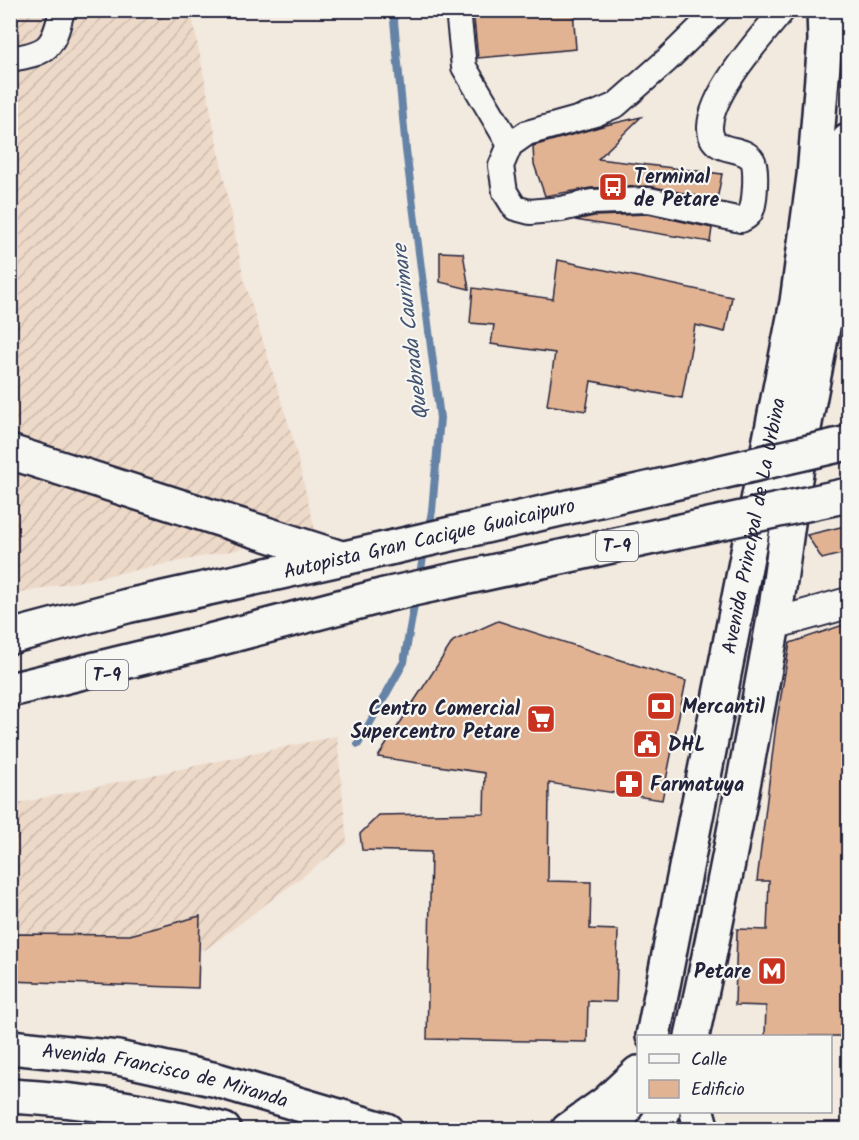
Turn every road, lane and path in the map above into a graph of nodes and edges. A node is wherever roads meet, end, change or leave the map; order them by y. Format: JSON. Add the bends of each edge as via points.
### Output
{"nodes":[{"id":1,"x":62,"y":10,"type":"edge"},
{"id":2,"x":458,"y":10,"type":"edge"},
{"id":3,"x":718,"y":10,"type":"edge"},
{"id":4,"x":783,"y":10,"type":"edge"},
{"id":5,"x":824,"y":10,"type":"edge"},
{"id":6,"x":10,"y":59,"type":"edge"},
{"id":7,"x":849,"y":141,"type":"edge"},
{"id":8,"x":510,"y":144,"type":"junction"},
{"id":9,"x":849,"y":443,"type":"edge"},
{"id":10,"x":10,"y":452,"type":"edge"},
{"id":11,"x":849,"y":495,"type":"edge"},
{"id":12,"x":340,"y":558,"type":"junction"},
{"id":13,"x":849,"y":603,"type":"edge"},
{"id":14,"x":773,"y":624,"type":"junction"},
{"id":15,"x":10,"y":637,"type":"edge"},
{"id":16,"x":202,"y":643,"type":"junction"},
{"id":17,"x":10,"y":690,"type":"edge"},
{"id":18,"x":10,"y":706,"type":"edge"},
{"id":19,"x":653,"y":1035,"type":"edge"},
{"id":20,"x":692,"y":1035,"type":"edge"},
{"id":21,"x":10,"y":1047,"type":"edge"},
{"id":22,"x":637,"y":1075,"type":"edge"},
{"id":23,"x":637,"y":1084,"type":"edge"},
{"id":24,"x":10,"y":1096,"type":"edge"},
{"id":25,"x":662,"y":1113,"type":"edge"},
{"id":26,"x":697,"y":1113,"type":"edge"},
{"id":27,"x":224,"y":1130,"type":"edge"},
{"id":28,"x":386,"y":1130,"type":"edge"},
{"id":29,"x":568,"y":1130,"type":"edge"},
{"id":30,"x":615,"y":1130,"type":"edge"},
{"id":31,"x":654,"y":1130,"type":"edge"},
{"id":32,"x":702,"y":1130,"type":"edge"}],
"edges":[{"from":1,"to":6,"type":"street","via":[[56,37],[38,55]]},
{"from":2,"to":8,"type":"street","via":[[465,67]]},
{"from":3,"to":8,"type":"street","via":[[616,105],[527,133]]},
{"from":4,"to":8,"type":"street","via":[[716,102],[710,127],[713,140],[722,148],[753,161],[752,211],[741,220],[650,200],[592,202],[530,212],[515,208],[505,192],[501,166]]},
{"from":5,"to":19,"type":"main road","name":"Avenida Principal de La Urbina","via":[[814,176],[796,302]]},
{"from":7,"to":14,"type":"main road","name":"Avenida Principal de La Urbina","via":[[827,310]]},
{"from":9,"to":12,"type":"main road","name":"Autopista Gran Cacique Guaicaipuro","bridge":true},
{"from":10,"to":12,"type":"main road"},
{"from":11,"to":16,"type":"main road","number":"T-9","bridge":true,"via":[[385,595]]},
{"from":12,"to":15,"type":"main road","name":"Autopista Gran Cacique Guaicaipuro"},
{"from":13,"to":14,"type":"street"},
{"from":14,"to":20,"type":"main road","name":"Avenida Principal de La Urbina"},
{"from":16,"to":17,"type":"main road","number":"T-9"},
{"from":16,"to":18,"type":"main road","number":"T-9"},
{"from":21,"to":28,"type":"main road","name":"Avenida Francisco de Miranda","via":[[118,1058],[217,1080]]},
{"from":22,"to":29,"type":"main road"},
{"from":23,"to":30,"type":"main road"},
{"from":24,"to":27,"type":"main road","name":"Avenida Francisco de Miranda","via":[[173,1115]]},
{"from":25,"to":31,"type":"main road"},
{"from":26,"to":32,"type":"main road"}]}
